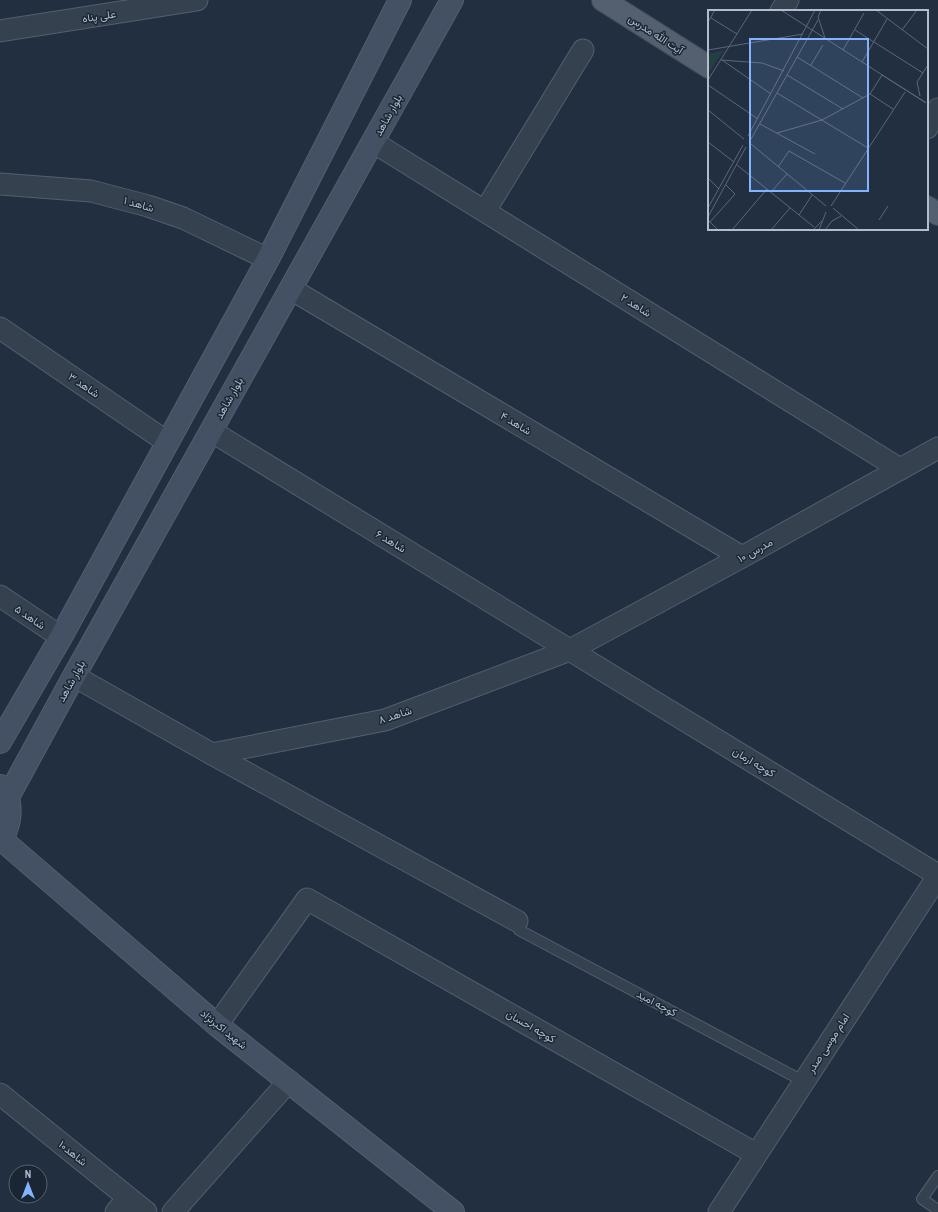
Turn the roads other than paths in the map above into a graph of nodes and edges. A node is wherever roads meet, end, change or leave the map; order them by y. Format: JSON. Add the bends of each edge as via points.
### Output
{"nodes":[{"id":1,"x":197,"y":0,"type":"edge"},
{"id":2,"x":400,"y":0,"type":"edge"},
{"id":3,"x":452,"y":0,"type":"edge"},
{"id":4,"x":603,"y":0,"type":"edge"},
{"id":5,"x":788,"y":0,"type":"edge"},
{"id":6,"x":782,"y":10,"type":"edge"},
{"id":7,"x":0,"y":32,"type":"edge"},
{"id":8,"x":583,"y":50,"type":"dead end"},
{"id":9,"x":708,"y":67,"type":"edge"},
{"id":10,"x":938,"y":109,"type":"edge"},
{"id":11,"x":928,"y":126,"type":"edge"},
{"id":12,"x":373,"y":142,"type":"junction"},
{"id":13,"x":0,"y":184,"type":"edge"},
{"id":14,"x":928,"y":208,"type":"edge"},
{"id":15,"x":485,"y":212,"type":"junction"},
{"id":16,"x":938,"y":214,"type":"edge"},
{"id":17,"x":268,"y":259,"type":"junction"},
{"id":18,"x":291,"y":289,"type":"junction"},
{"id":19,"x":0,"y":328,"type":"edge"},
{"id":20,"x":211,"y":431,"type":"junction"},
{"id":21,"x":168,"y":442,"type":"junction"},
{"id":22,"x":938,"y":448,"type":"edge"},
{"id":23,"x":900,"y":469,"type":"junction"},
{"id":24,"x":742,"y":557,"type":"junction"},
{"id":25,"x":0,"y":596,"type":"edge"},
{"id":26,"x":61,"y":638,"type":"junction"},
{"id":27,"x":570,"y":650,"type":"junction"},
{"id":28,"x":74,"y":676,"type":"junction"},
{"id":29,"x":0,"y":742,"type":"edge"},
{"id":30,"x":212,"y":754,"type":"junction"},
{"id":31,"x":4,"y":791,"type":"edge"},
{"id":32,"x":1,"y":840,"type":"edge"},
{"id":33,"x":938,"y":875,"type":"edge"},
{"id":34,"x":517,"y":921,"type":"joint"},
{"id":35,"x":217,"y":1025,"type":"junction"},
{"id":36,"x":289,"y":1081,"type":"junction"},
{"id":37,"x":803,"y":1081,"type":"junction"},
{"id":38,"x":0,"y":1094,"type":"edge"},
{"id":39,"x":756,"y":1154,"type":"junction"},
{"id":40,"x":938,"y":1176,"type":"edge"},
{"id":41,"x":122,"y":1205,"type":"edge"},
{"id":42,"x":938,"y":1210,"type":"edge"},
{"id":43,"x":146,"y":1212,"type":"edge"},
{"id":44,"x":173,"y":1212,"type":"edge"},
{"id":45,"x":453,"y":1212,"type":"edge"},
{"id":46,"x":719,"y":1212,"type":"edge"}],
"edges":[{"from":1,"to":7,"type":"street","name":"علی پناه"},
{"from":2,"to":17,"type":"street"},
{"from":3,"to":12,"type":"street","name":"بلوار شاهد"},
{"from":4,"to":9,"type":"main road","name":"آیت الله مدرس"},
{"from":5,"to":6,"type":"street"},
{"from":8,"to":15,"type":"street"},
{"from":10,"to":11,"type":"street"},
{"from":12,"to":15,"type":"street","name":"شاهد ۲"},
{"from":12,"to":18,"type":"street","name":"بلوار شاهد"},
{"from":13,"to":17,"type":"street","name":"شاهد ۱","via":[[91,191],[148,206],[183,218]]},
{"from":14,"to":16,"type":"main road"},
{"from":15,"to":23,"type":"street","name":"شاهد ۲"},
{"from":17,"to":21,"type":"street"},
{"from":18,"to":20,"type":"street","name":"بلوار شاهد"},
{"from":18,"to":24,"type":"street","name":"شاهد ۴"},
{"from":19,"to":21,"type":"street","name":"شاهد ۳"},
{"from":20,"to":27,"type":"street","name":"شاهد ۶"},
{"from":20,"to":28,"type":"street","name":"بلوار شاهد"},
{"from":21,"to":26,"type":"street"},
{"from":22,"to":23,"type":"street","name":"مدرس ۱۰"},
{"from":23,"to":24,"type":"street","name":"مدرس ۱۰"},
{"from":24,"to":27,"type":"street","name":"مدرس ۱۰"},
{"from":25,"to":26,"type":"street","name":"شاهد ۵"},
{"from":26,"to":29,"type":"street"},
{"from":27,"to":30,"type":"street","name":"شاهد ۸","via":[[385,720]]},
{"from":27,"to":33,"type":"street","name":"کوچه ارمان"},
{"from":28,"to":30,"type":"street"},
{"from":28,"to":31,"type":"street","name":"بلوار شاهد"},
{"from":30,"to":34,"type":"street"},
{"from":31,"to":32,"type":"street","via":[[9,808],[7,830]]},
{"from":32,"to":35,"type":"street","name":"شهید اکبرنژاد"},
{"from":33,"to":37,"type":"street","name":"امام موسی صدر"},
{"from":34,"to":37,"type":"lane","name":"کوچه امید","via":[[519,930]]},
{"from":35,"to":36,"type":"street","name":"شهید اکبرنژاد"},
{"from":35,"to":39,"type":"street","name":"کوچه احسان","via":[[307,899]]},
{"from":36,"to":44,"type":"street"},
{"from":36,"to":45,"type":"street","name":"شهید اکبرنژاد"},
{"from":37,"to":39,"type":"street","name":"امام موسی صدر"},
{"from":38,"to":41,"type":"street","name":"شاهد۱۰"},
{"from":39,"to":46,"type":"street","name":"امام موسی صدر"},
{"from":40,"to":42,"type":"lane","via":[[922,1199]]},
{"from":41,"to":43,"type":"street","name":"شاهد۱۰"}]}
